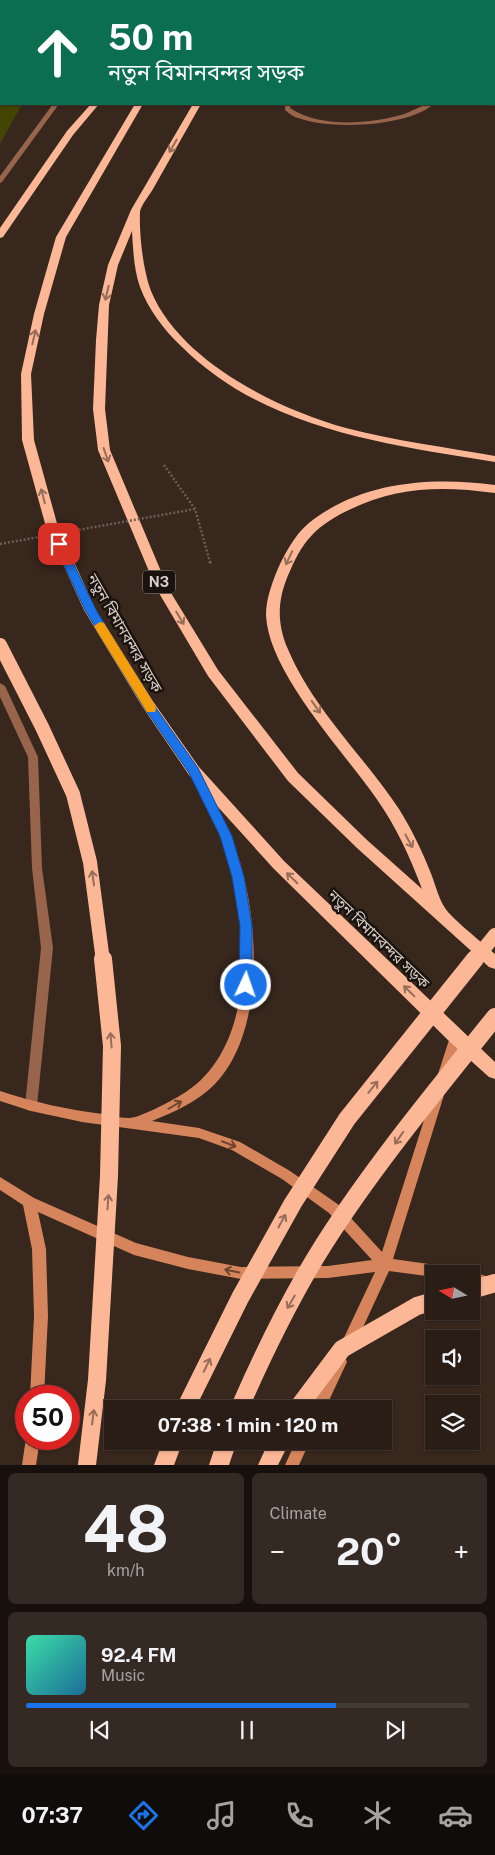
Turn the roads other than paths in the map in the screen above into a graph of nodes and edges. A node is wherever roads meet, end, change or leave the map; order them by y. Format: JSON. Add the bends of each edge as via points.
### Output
{"nodes":[{"id":1,"x":55,"y":105,"type":"edge"},
{"id":2,"x":94,"y":105,"type":"edge"},
{"id":3,"x":139,"y":105,"type":"edge"},
{"id":4,"x":196,"y":105,"type":"edge"},
{"id":5,"x":288,"y":105,"type":"edge"},
{"id":6,"x":430,"y":105,"type":"edge"},
{"id":7,"x":0,"y":181,"type":"edge"},
{"id":8,"x":136,"y":210,"type":"junction"},
{"id":9,"x":0,"y":235,"type":"edge"},
{"id":10,"x":495,"y":459,"type":"edge"},
{"id":11,"x":495,"y":489,"type":"edge"},
{"id":12,"x":0,"y":645,"type":"edge"},
{"id":13,"x":0,"y":686,"type":"edge"},
{"id":14,"x":194,"y":771,"type":"junction"},
{"id":15,"x":438,"y":912,"type":"junction"},
{"id":16,"x":495,"y":935,"type":"edge"},
{"id":17,"x":495,"y":963,"type":"edge"},
{"id":18,"x":495,"y":1017,"type":"edge"},
{"id":19,"x":456,"y":1037,"type":"junction"},
{"id":20,"x":495,"y":1072,"type":"edge"},
{"id":21,"x":0,"y":1096,"type":"edge"},
{"id":22,"x":32,"y":1106,"type":"junction"},
{"id":23,"x":130,"y":1124,"type":"junction"},
{"id":24,"x":0,"y":1183,"type":"edge"},
{"id":25,"x":29,"y":1202,"type":"junction"},
{"id":26,"x":385,"y":1264,"type":"junction"},
{"id":27,"x":425,"y":1270,"type":"edge"},
{"id":28,"x":480,"y":1280,"type":"edge"},
{"id":29,"x":495,"y":1284,"type":"edge"},
{"id":30,"x":480,"y":1288,"type":"edge"},
{"id":31,"x":425,"y":1304,"type":"edge"},
{"id":32,"x":38,"y":1385,"type":"edge"},
{"id":33,"x":189,"y":1400,"type":"edge"},
{"id":34,"x":243,"y":1400,"type":"edge"},
{"id":35,"x":304,"y":1400,"type":"edge"},
{"id":36,"x":322,"y":1400,"type":"edge"},
{"id":37,"x":31,"y":1450,"type":"edge"},
{"id":38,"x":170,"y":1450,"type":"edge"},
{"id":39,"x":224,"y":1450,"type":"edge"},
{"id":40,"x":276,"y":1450,"type":"edge"},
{"id":41,"x":299,"y":1450,"type":"edge"},
{"id":42,"x":29,"y":1465,"type":"edge"},
{"id":43,"x":87,"y":1465,"type":"edge"},
{"id":44,"x":164,"y":1465,"type":"edge"},
{"id":45,"x":219,"y":1465,"type":"edge"},
{"id":46,"x":268,"y":1465,"type":"edge"},
{"id":47,"x":292,"y":1465,"type":"edge"}],
"edges":[{"from":1,"to":7,"type":"lane"},
{"from":2,"to":9,"type":"highway","via":[[70,133]]},
{"from":14,"to":3,"type":"highway","name":"নতুন বিমানবন্দর সড়ক","one_way":true,"via":[[147,703],[90,610],[52,527],[28,440],[26,374],[61,236]]},
{"from":4,"to":8,"type":"highway","number":"N3","one_way":true},
{"from":5,"to":6,"type":"lane","via":[[290,113],[309,119],[362,123],[403,117]]},
{"from":8,"to":10,"type":"highway","via":[[144,284],[154,306],[185,346],[206,363],[256,395],[293,413],[346,431]]},
{"from":8,"to":15,"type":"highway","number":"N3","one_way":true,"via":[[113,265],[104,305],[99,409],[104,450],[162,588],[213,672],[293,776]]},
{"from":11,"to":15,"type":"highway","one_way":true,"via":[[433,484],[390,490],[318,520],[296,543],[274,597],[273,620],[283,652],[301,685],[394,814],[421,863]]},
{"from":43,"to":12,"type":"highway","one_way":true,"bridge":true,"via":[[97,1380],[110,1176],[112,1046],[101,941],[90,862],[73,794]]},
{"from":13,"to":22,"type":"lane","via":[[33,757],[36,868],[47,948]]},
{"from":19,"to":14,"type":"highway","name":"নতুন বিমানবন্দর সড়ক","one_way":true,"via":[[279,865]]},
{"from":23,"to":14,"type":"main road","one_way":true,"via":[[173,1107],[197,1091],[217,1072],[229,1053],[243,1017],[246,935],[238,877],[226,836]]},
{"from":15,"to":17,"type":"highway","number":"N3"},
{"from":33,"to":16,"type":"highway","one_way":true,"bridge":true,"via":[[240,1298],[298,1194],[348,1119]]},
{"from":18,"to":34,"type":"highway","one_way":true,"bridge":true,"via":[[405,1130],[324,1244],[270,1340]]},
{"from":19,"to":20,"type":"highway","name":"নতুন বিমানবন্দর সড়ক"},
{"from":19,"to":26,"type":"main road"},
{"from":21,"to":22,"type":"main road"},
{"from":22,"to":23,"type":"main road"},
{"from":23,"to":26,"type":"main road","one_way":true,"via":[[199,1133],[236,1146],[286,1175],[334,1209]]},
{"from":24,"to":25,"type":"main road"},
{"from":26,"to":25,"type":"main road","one_way":true,"via":[[328,1272],[241,1273],[134,1249]]},
{"from":25,"to":32,"type":"main road","via":[[39,1249],[41,1316]]},
{"from":26,"to":27,"type":"main road"},
{"from":26,"to":36,"type":"main road"},
{"from":28,"to":29,"type":"main road"},
{"from":29,"to":30,"type":"highway","bridge":true},
{"from":31,"to":35,"type":"highway","bridge":true,"via":[[342,1349]]},
{"from":37,"to":42,"type":"main road"},
{"from":38,"to":44,"type":"highway"},
{"from":39,"to":45,"type":"highway"},
{"from":40,"to":46,"type":"highway"},
{"from":41,"to":47,"type":"main road"}]}
